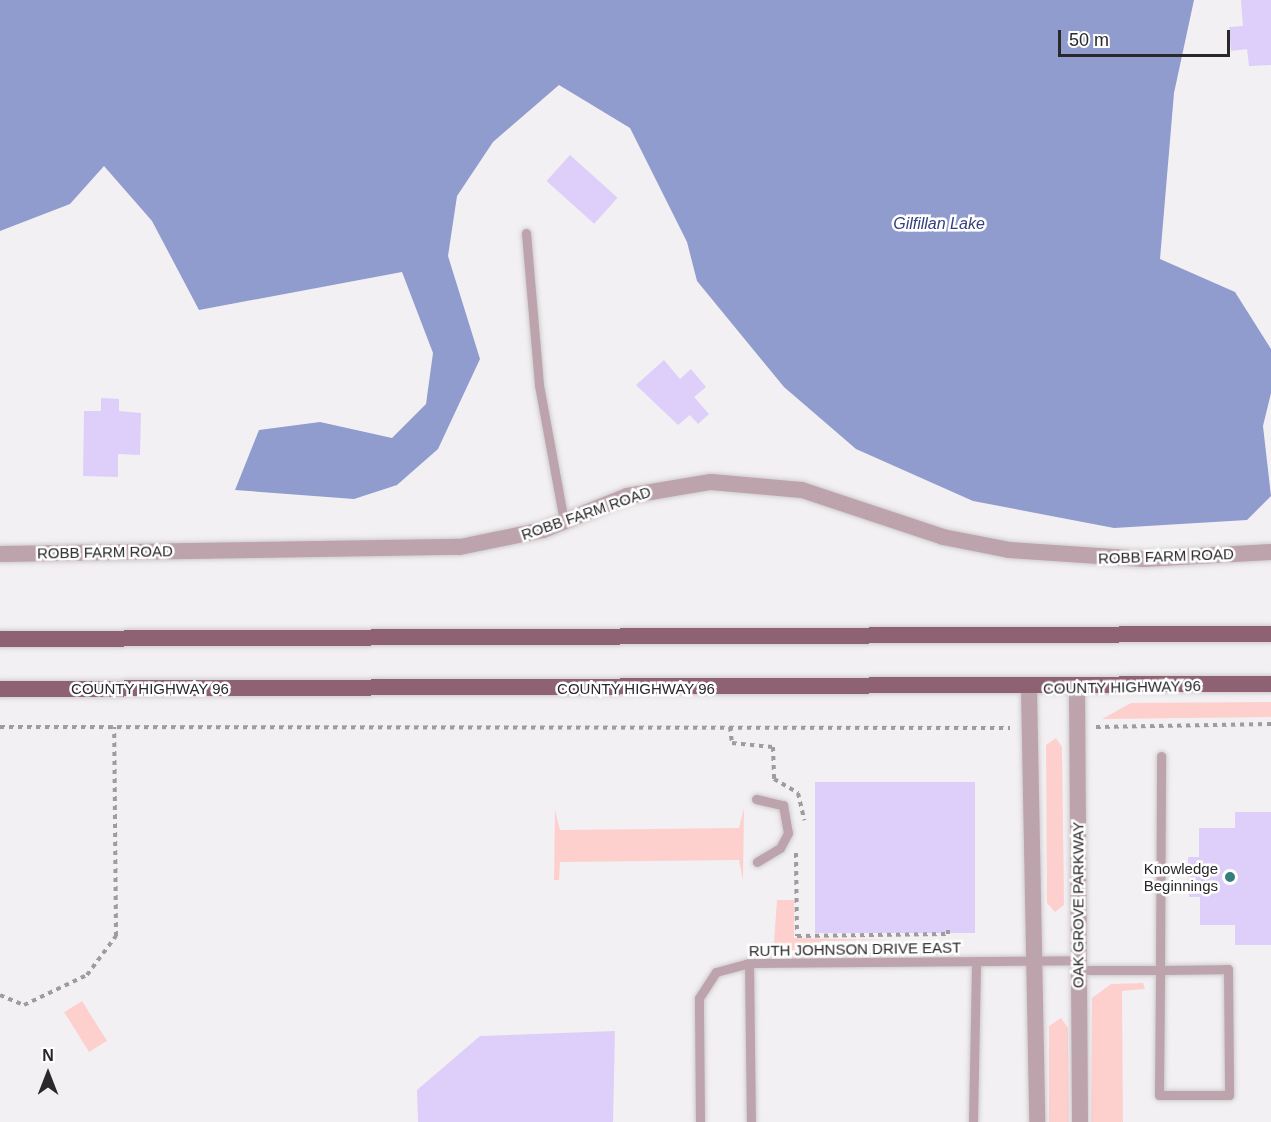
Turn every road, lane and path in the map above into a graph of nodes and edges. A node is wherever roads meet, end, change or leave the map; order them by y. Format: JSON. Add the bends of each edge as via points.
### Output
{"nodes":[{"id":1,"x":526,"y":233,"type":"dead end"},
{"id":2,"x":564,"y":521,"type":"junction"},
{"id":3,"x":1271,"y":552,"type":"edge"},
{"id":4,"x":0,"y":554,"type":"edge"},
{"id":5,"x":1271,"y":634,"type":"edge"},
{"id":6,"x":0,"y":639,"type":"edge"},
{"id":7,"x":1271,"y":684,"type":"edge"},
{"id":8,"x":0,"y":688,"type":"edge"},
{"id":9,"x":1077,"y":688,"type":"junction"},
{"id":10,"x":1029,"y":689,"type":"junction"},
{"id":11,"x":1271,"y":724,"type":"edge"},
{"id":12,"x":0,"y":727,"type":"edge"},
{"id":13,"x":114,"y":727,"type":"junction"},
{"id":14,"x":730,"y":727,"type":"junction"},
{"id":15,"x":1077,"y":727,"type":"junction"},
{"id":16,"x":1030,"y":728,"type":"junction"},
{"id":17,"x":1161,"y":756,"type":"dead end"},
{"id":18,"x":756,"y":799,"type":"dead end"},
{"id":19,"x":804,"y":832,"type":"dead end"},
{"id":20,"x":800,"y":845,"type":"dead end"},
{"id":21,"x":757,"y":862,"type":"dead end"},
{"id":22,"x":948,"y":930,"type":"dead end"},
{"id":23,"x":1034,"y":961,"type":"junction"},
{"id":24,"x":749,"y":963,"type":"junction"},
{"id":25,"x":976,"y":963,"type":"junction"},
{"id":26,"x":1078,"y":965,"type":"junction"},
{"id":27,"x":1160,"y":970,"type":"junction"},
{"id":28,"x":0,"y":995,"type":"edge"},
{"id":29,"x":700,"y":1122,"type":"edge"},
{"id":30,"x":751,"y":1122,"type":"edge"},
{"id":31,"x":973,"y":1122,"type":"edge"},
{"id":32,"x":1037,"y":1122,"type":"edge"},
{"id":33,"x":1080,"y":1122,"type":"edge"}],
"edges":[{"from":1,"to":2,"type":"lane","via":[[539,385]]},
{"from":2,"to":3,"type":"street","name":"ROBB FARM ROAD","via":[[669,487],[754,483],[802,490],[943,537],[1009,550],[1144,559]]},
{"from":2,"to":4,"type":"street","name":"ROBB FARM ROAD","via":[[504,541],[460,547]]},
{"from":5,"to":6,"type":"main road"},
{"from":7,"to":9,"type":"main road","name":"COUNTY HIGHWAY 96"},
{"from":8,"to":10,"type":"main road","name":"COUNTY HIGHWAY 96"},
{"from":9,"to":10,"type":"main road","name":"COUNTY HIGHWAY 96"},
{"from":9,"to":15,"type":"street","name":"OAK GROVE PARKWAY"},
{"from":10,"to":16,"type":"street"},
{"from":11,"to":15,"type":"path"},
{"from":12,"to":13,"type":"path"},
{"from":13,"to":14,"type":"path"},
{"from":13,"to":28,"type":"path","via":[[116,936],[87,975],[24,1005]]},
{"from":14,"to":16,"type":"path"},
{"from":14,"to":19,"type":"path","via":[[732,743],[773,747],[774,779],[801,798]]},
{"from":15,"to":26,"type":"street","name":"OAK GROVE PARKWAY"},
{"from":16,"to":23,"type":"street"},
{"from":17,"to":27,"type":"lane"},
{"from":18,"to":21,"type":"lane","via":[[783,805],[788,833],[780,848]]},
{"from":20,"to":22,"type":"path","via":[[796,854],[797,936],[948,934]]},
{"from":23,"to":25,"type":"lane","name":"RUTH JOHNSON DRIVE EAST"},
{"from":23,"to":26,"type":"lane","name":"RUTH JOHNSON DRIVE EAST"},
{"from":23,"to":32,"type":"street"},
{"from":24,"to":25,"type":"lane","name":"RUTH JOHNSON DRIVE EAST"},
{"from":24,"to":29,"type":"lane","name":"RUTH JOHNSON DRIVE EAST","via":[[716,972],[699,998]]},
{"from":24,"to":30,"type":"lane"},
{"from":25,"to":31,"type":"lane"},
{"from":26,"to":27,"type":"lane","name":"RUTH JOHNSON DRIVE EAST"},
{"from":26,"to":33,"type":"street","name":"OAK GROVE PARKWAY"},
{"from":27,"to":27,"type":"lane","name":"RUTH JOHNSON DRIVE EAST","via":[[1160,1095],[1229,1095],[1228,969]]}]}
